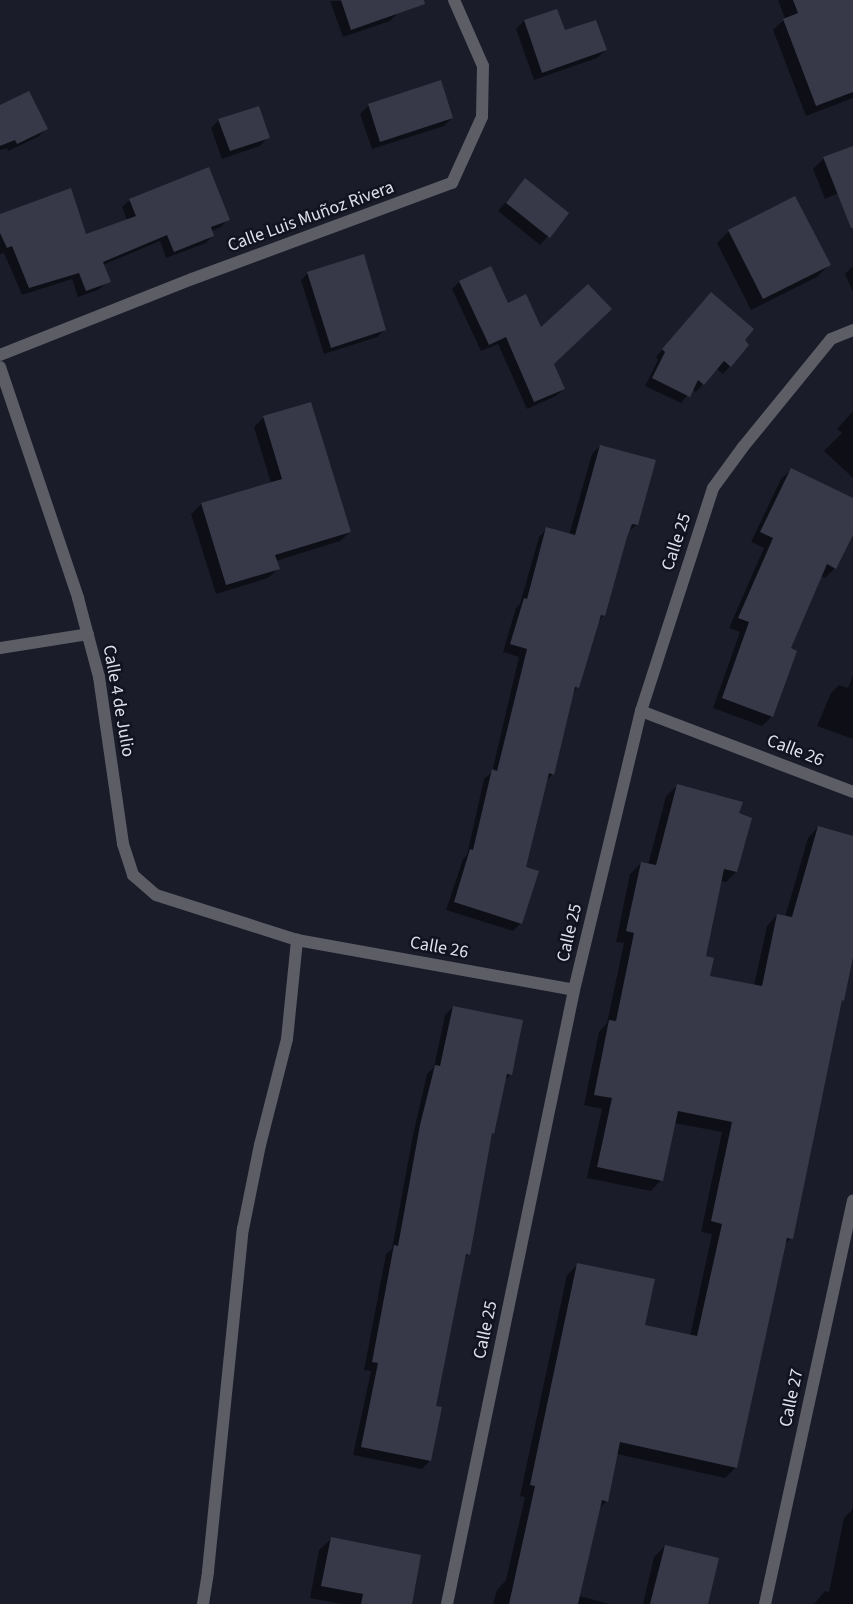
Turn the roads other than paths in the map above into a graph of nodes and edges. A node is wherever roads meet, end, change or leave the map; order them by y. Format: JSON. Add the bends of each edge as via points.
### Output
{"nodes":[{"id":1,"x":454,"y":0,"type":"edge"},
{"id":2,"x":853,"y":330,"type":"edge"},
{"id":3,"x":0,"y":355,"type":"edge"},
{"id":4,"x":0,"y":367,"type":"edge"},
{"id":5,"x":88,"y":634,"type":"junction"},
{"id":6,"x":0,"y":648,"type":"edge"},
{"id":7,"x":641,"y":711,"type":"junction"},
{"id":8,"x":853,"y":792,"type":"edge"},
{"id":9,"x":297,"y":940,"type":"junction"},
{"id":10,"x":574,"y":990,"type":"junction"},
{"id":11,"x":853,"y":1200,"type":"edge"},
{"id":12,"x":203,"y":1604,"type":"edge"},
{"id":13,"x":447,"y":1604,"type":"edge"},
{"id":14,"x":765,"y":1604,"type":"edge"}],
"edges":[{"from":1,"to":3,"type":"street","name":"Calle Luis Muñoz Rivera","via":[[483,66],[483,92],[482,117],[452,184],[192,279]]},
{"from":2,"to":7,"type":"street","name":"Calle 25","via":[[831,339],[713,488]]},
{"from":4,"to":5,"type":"street","name":"Calle 4 de Julio"},
{"from":5,"to":6,"type":"street"},
{"from":5,"to":9,"type":"street","name":"Calle 4 de Julio","via":[[100,677],[123,844],[133,875],[156,895]]},
{"from":7,"to":8,"type":"street","name":"Calle 26"},
{"from":7,"to":10,"type":"street","name":"Calle 25"},
{"from":9,"to":10,"type":"street","name":"Calle 26"},
{"from":9,"to":12,"type":"street","via":[[287,1039],[243,1229]]},
{"from":10,"to":13,"type":"street","name":"Calle 25"},
{"from":11,"to":14,"type":"street","name":"Calle 27"}]}
